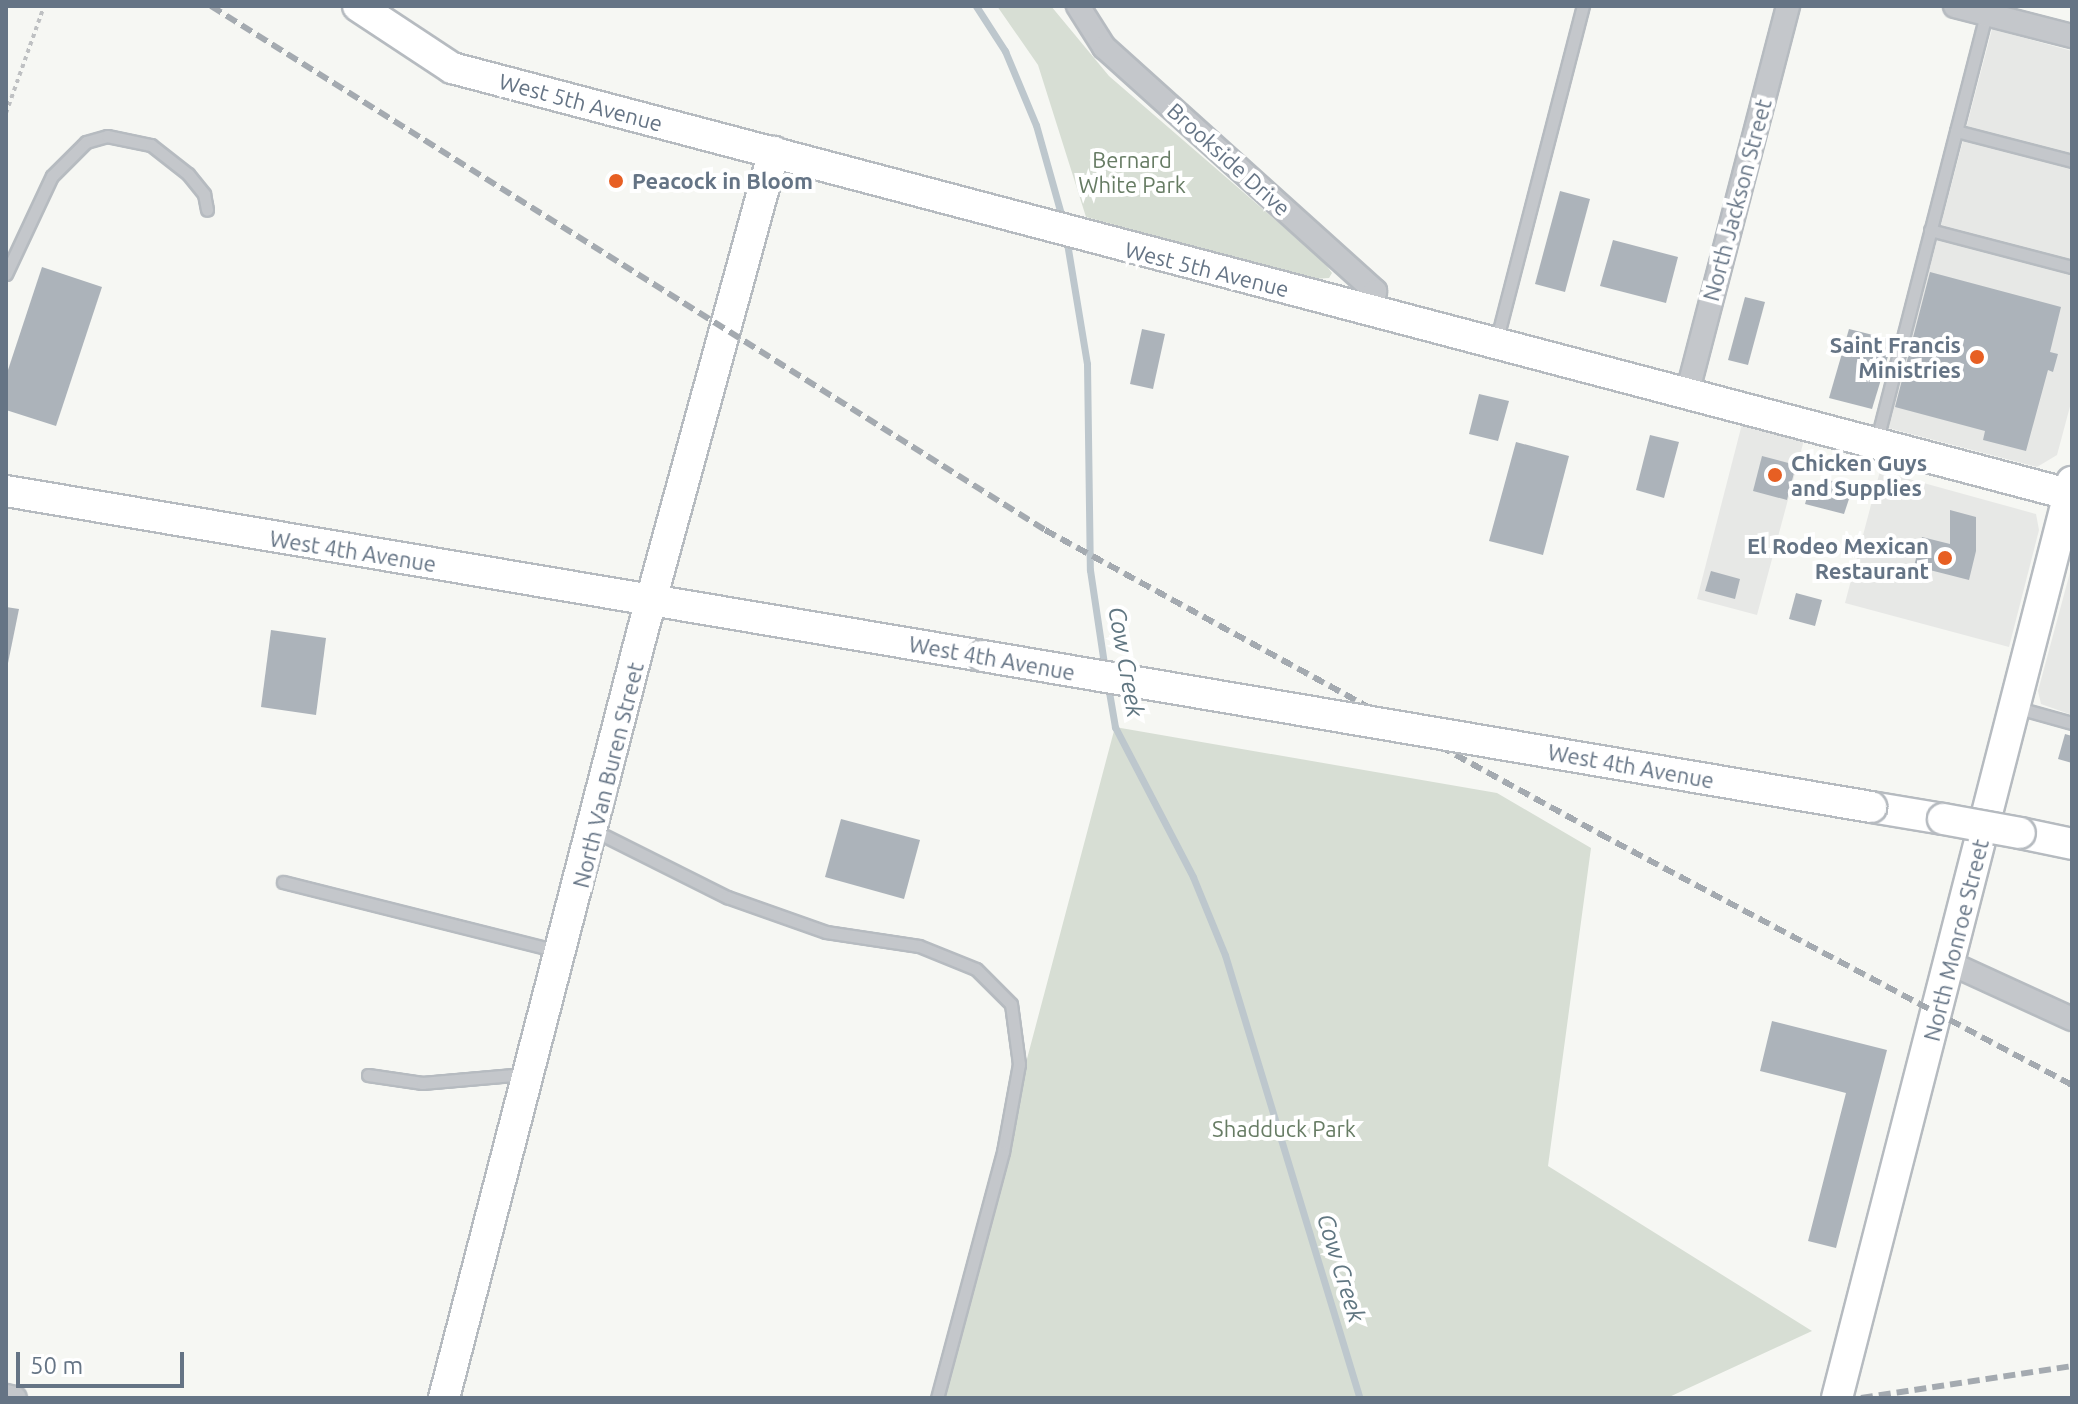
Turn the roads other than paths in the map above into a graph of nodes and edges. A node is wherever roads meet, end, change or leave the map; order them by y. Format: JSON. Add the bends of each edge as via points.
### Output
{"nodes":[{"id":1,"x":358,"y":6,"type":"edge"},
{"id":2,"x":1078,"y":6,"type":"edge"},
{"id":3,"x":1583,"y":6,"type":"edge"},
{"id":4,"x":1788,"y":6,"type":"edge"},
{"id":5,"x":1955,"y":6,"type":"edge"},
{"id":6,"x":1987,"y":10,"type":"edge"},
{"id":7,"x":2072,"y":36,"type":"edge"},
{"id":8,"x":1956,"y":131,"type":"junction"},
{"id":9,"x":774,"y":152,"type":"junction"},
{"id":10,"x":2072,"y":161,"type":"edge"},
{"id":11,"x":207,"y":210,"type":"dead end"},
{"id":12,"x":1930,"y":230,"type":"junction"},
{"id":13,"x":2072,"y":267,"type":"edge"},
{"id":14,"x":6,"y":274,"type":"edge"},
{"id":15,"x":1371,"y":311,"type":"junction"},
{"id":16,"x":1496,"y":344,"type":"junction"},
{"id":17,"x":1687,"y":394,"type":"junction"},
{"id":18,"x":1876,"y":443,"type":"junction"},
{"id":19,"x":2071,"y":490,"type":"edge"},
{"id":20,"x":6,"y":491,"type":"edge"},
{"id":21,"x":652,"y":601,"type":"junction"},
{"id":22,"x":2013,"y":707,"type":"junction"},
{"id":23,"x":2072,"y":723,"type":"edge"},
{"id":24,"x":594,"y":831,"type":"junction"},
{"id":25,"x":2072,"y":844,"type":"edge"},
{"id":26,"x":283,"y":882,"type":"dead end"},
{"id":27,"x":562,"y":952,"type":"junction"},
{"id":28,"x":1950,"y":963,"type":"junction"},
{"id":29,"x":2072,"y":1019,"type":"edge"},
{"id":30,"x":530,"y":1074,"type":"junction"},
{"id":31,"x":368,"y":1075,"type":"dead end"},
{"id":32,"x":6,"y":1396,"type":"edge"},
{"id":33,"x":15,"y":1398,"type":"edge"},
{"id":34,"x":444,"y":1398,"type":"edge"},
{"id":35,"x":937,"y":1398,"type":"edge"},
{"id":36,"x":1837,"y":1398,"type":"edge"}],
"edges":[{"from":1,"to":9,"type":"street","name":"West 5th Avenue","via":[[452,68]]},
{"from":2,"to":15,"type":"street","name":"Brookside Drive","via":[[1104,47],[1375,291]]},
{"from":3,"to":16,"type":"lane"},
{"from":4,"to":17,"type":"street","name":"North Jackson Street"},
{"from":5,"to":6,"type":"street"},
{"from":6,"to":7,"type":"street"},
{"from":6,"to":8,"type":"lane"},
{"from":8,"to":10,"type":"lane"},
{"from":8,"to":12,"type":"lane"},
{"from":9,"to":15,"type":"street","name":"West 5th Avenue"},
{"from":9,"to":21,"type":"street","name":"North Van Buren Street"},
{"from":11,"to":14,"type":"lane","via":[[204,194],[188,174],[151,145],[107,136],[86,142],[52,176]]},
{"from":12,"to":13,"type":"lane"},
{"from":12,"to":18,"type":"lane"},
{"from":15,"to":16,"type":"street","name":"West 5th Avenue"},
{"from":16,"to":17,"type":"street","name":"West 5th Avenue"},
{"from":17,"to":18,"type":"street","name":"West 5th Avenue"},
{"from":18,"to":19,"type":"street","name":"West 5th Avenue"},
{"from":19,"to":22,"type":"street","name":"North Monroe Street"},
{"from":20,"to":21,"type":"street","name":"West 4th Avenue"},
{"from":21,"to":24,"type":"street","name":"North Van Buren Street"},
{"from":21,"to":25,"type":"street","name":"West 4th Avenue","bridge":true},
{"from":22,"to":23,"type":"lane"},
{"from":22,"to":28,"type":"street","name":"North Monroe Street"},
{"from":24,"to":27,"type":"street","name":"North Van Buren Street"},
{"from":24,"to":35,"type":"lane","via":[[727,897],[826,932],[919,946],[976,969],[1011,1004],[1019,1064],[1008,1123]]},
{"from":26,"to":27,"type":"lane"},
{"from":27,"to":30,"type":"street","name":"North Van Buren Street"},
{"from":28,"to":29,"type":"street"},
{"from":28,"to":36,"type":"street","name":"North Monroe Street"},
{"from":30,"to":31,"type":"lane","via":[[422,1083]]},
{"from":30,"to":34,"type":"street","name":"North Van Buren Street"},
{"from":32,"to":33,"type":"street"}]}
